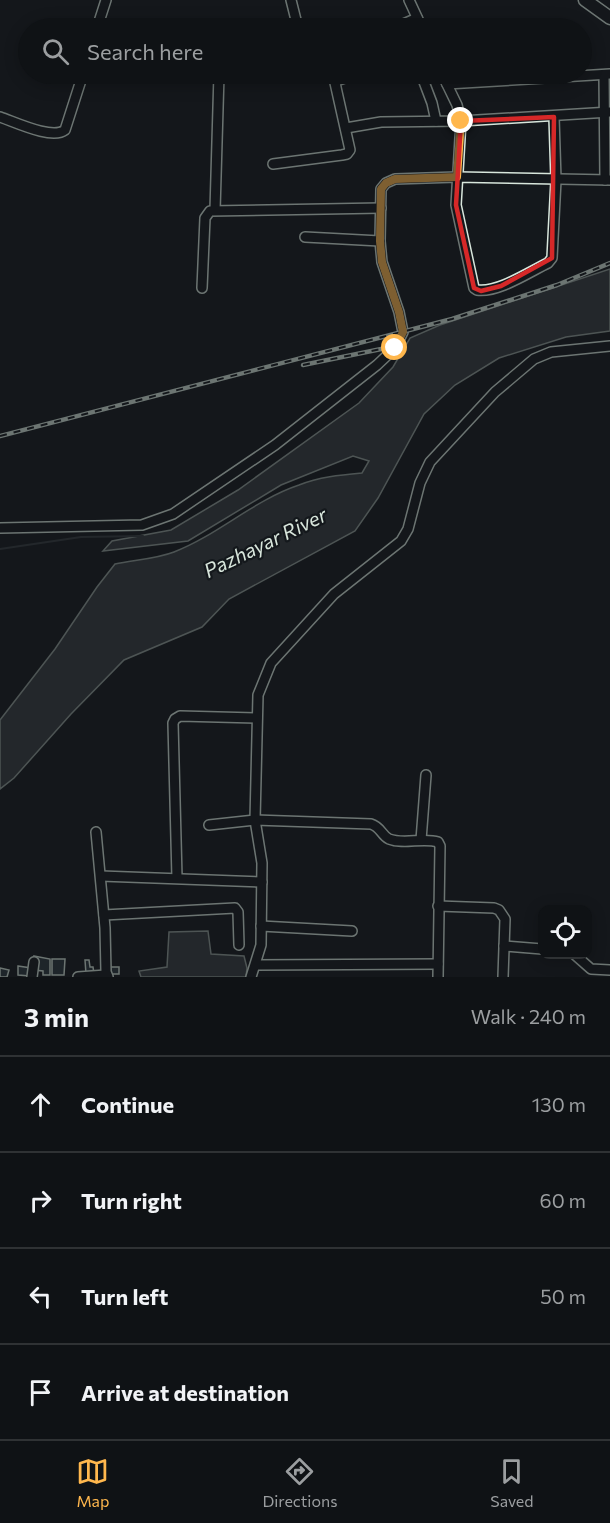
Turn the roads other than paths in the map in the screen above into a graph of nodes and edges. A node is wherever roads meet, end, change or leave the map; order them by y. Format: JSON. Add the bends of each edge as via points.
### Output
{"nodes":[{"id":1,"x":106,"y":0,"type":"edge"},
{"id":2,"x":291,"y":0,"type":"edge"},
{"id":3,"x":409,"y":0,"type":"edge"},
{"id":4,"x":585,"y":0,"type":"edge"},
{"id":5,"x":100,"y":18,"type":"edge"},
{"id":6,"x":296,"y":18,"type":"edge"},
{"id":7,"x":417,"y":18,"type":"edge"},
{"id":8,"x":610,"y":18,"type":"edge"},
{"id":9,"x":607,"y":74,"type":"edge"},
{"id":10,"x":592,"y":75,"type":"edge"},
{"id":11,"x":80,"y":84,"type":"edge"},
{"id":12,"x":219,"y":84,"type":"edge"},
{"id":13,"x":336,"y":84,"type":"edge"},
{"id":14,"x":425,"y":84,"type":"edge"},
{"id":15,"x":447,"y":84,"type":"edge"},
{"id":16,"x":607,"y":113,"type":"edge"},
{"id":17,"x":0,"y":117,"type":"edge"},
{"id":18,"x":554,"y":117,"type":"junction"},
{"id":19,"x":436,"y":121,"type":"junction"},
{"id":20,"x":461,"y":121,"type":"junction"},
{"id":21,"x":346,"y":128,"type":"junction"},
{"id":22,"x":273,"y":164,"type":"dead end"},
{"id":23,"x":457,"y":177,"type":"junction"},
{"id":24,"x":556,"y":180,"type":"junction"},
{"id":25,"x":608,"y":180,"type":"edge"},
{"id":26,"x":381,"y":208,"type":"junction"},
{"id":27,"x":215,"y":210,"type":"junction"},
{"id":28,"x":305,"y":237,"type":"dead end"},
{"id":29,"x":380,"y":241,"type":"junction"},
{"id":30,"x":202,"y":288,"type":"dead end"},
{"id":31,"x":610,"y":346,"type":"edge"},
{"id":32,"x":0,"y":528,"type":"edge"},
{"id":33,"x":257,"y":718,"type":"junction"},
{"id":34,"x":426,"y":775,"type":"dead end"},
{"id":35,"x":255,"y":820,"type":"junction"},
{"id":36,"x":209,"y":825,"type":"dead end"},
{"id":37,"x":96,"y":832,"type":"dead end"},
{"id":38,"x":421,"y":840,"type":"junction"},
{"id":39,"x":101,"y":876,"type":"junction"},
{"id":40,"x":177,"y":878,"type":"junction"},
{"id":41,"x":262,"y":882,"type":"junction"},
{"id":42,"x":438,"y":906,"type":"junction"},
{"id":43,"x":104,"y":915,"type":"junction"},
{"id":44,"x":261,"y":926,"type":"junction"},
{"id":45,"x":352,"y":931,"type":"dead end"},
{"id":46,"x":239,"y":945,"type":"dead end"},
{"id":47,"x":504,"y":946,"type":"junction"},
{"id":48,"x":538,"y":949,"type":"edge"},
{"id":49,"x":580,"y":959,"type":"edge"},
{"id":50,"x":34,"y":962,"type":"dead end"},
{"id":51,"x":438,"y":964,"type":"junction"},
{"id":52,"x":256,"y":965,"type":"junction"},
{"id":53,"x":610,"y":970,"type":"edge"},
{"id":54,"x":107,"y":976,"type":"edge"},
{"id":55,"x":32,"y":977,"type":"edge"},
{"id":56,"x":78,"y":977,"type":"edge"},
{"id":57,"x":251,"y":977,"type":"edge"},
{"id":58,"x":438,"y":977,"type":"edge"},
{"id":59,"x":503,"y":977,"type":"edge"}],
"edges":[{"from":1,"to":5,"type":"street"},
{"from":2,"to":6,"type":"street"},
{"from":3,"to":7,"type":"street"},
{"from":4,"to":8,"type":"main road"},
{"from":9,"to":10,"type":"street"},
{"from":9,"to":16,"type":"street"},
{"from":11,"to":17,"type":"street","via":[[61,133],[51,134]]},
{"from":12,"to":27,"type":"street"},
{"from":13,"to":21,"type":"street"},
{"from":14,"to":19,"type":"street"},
{"from":15,"to":20,"type":"street"},
{"from":16,"to":18,"type":"street"},
{"from":16,"to":25,"type":"street"},
{"from":18,"to":20,"type":"street"},
{"from":18,"to":24,"type":"street"},
{"from":19,"to":20,"type":"street"},
{"from":19,"to":21,"type":"street","via":[[381,122]]},
{"from":20,"to":23,"type":"street"},
{"from":21,"to":22,"type":"street","via":[[350,146],[347,154]]},
{"from":23,"to":24,"type":"street"},
{"from":23,"to":24,"type":"street","via":[[456,205],[474,288],[481,291],[501,286],[550,261]]},
{"from":23,"to":26,"type":"street","via":[[389,180],[381,189]]},
{"from":24,"to":25,"type":"street"},
{"from":26,"to":27,"type":"street"},
{"from":26,"to":29,"type":"street"},
{"from":27,"to":30,"type":"street","via":[[205,218]]},
{"from":28,"to":29,"type":"street"},
{"from":29,"to":32,"type":"street","via":[[382,262],[399,312],[401,337],[377,365],[276,445],[173,514],[142,525]]},
{"from":31,"to":33,"type":"street","via":[[550,352],[534,359],[495,392],[430,462],[401,541],[334,594],[271,663],[258,695]]},
{"from":33,"to":35,"type":"street"},
{"from":33,"to":40,"type":"street","via":[[175,719]]},
{"from":34,"to":38,"type":"street"},
{"from":35,"to":36,"type":"street"},
{"from":35,"to":38,"type":"street","via":[[371,824],[391,839]]},
{"from":35,"to":41,"type":"street"},
{"from":37,"to":39,"type":"street"},
{"from":38,"to":42,"type":"street","via":[[435,840],[440,846]]},
{"from":39,"to":40,"type":"street"},
{"from":39,"to":43,"type":"street"},
{"from":40,"to":41,"type":"street"},
{"from":41,"to":44,"type":"street"},
{"from":42,"to":47,"type":"street","via":[[499,910],[505,919]]},
{"from":42,"to":51,"type":"street"},
{"from":43,"to":46,"type":"street","via":[[235,908]]},
{"from":43,"to":54,"type":"street"},
{"from":44,"to":45,"type":"street"},
{"from":44,"to":52,"type":"street"},
{"from":47,"to":48,"type":"street"},
{"from":47,"to":59,"type":"street"},
{"from":49,"to":53,"type":"street","via":[[591,969]]},
{"from":50,"to":55,"type":"street"},
{"from":51,"to":52,"type":"street"},
{"from":51,"to":58,"type":"street"},
{"from":52,"to":57,"type":"street"},
{"from":54,"to":56,"type":"street"}]}
